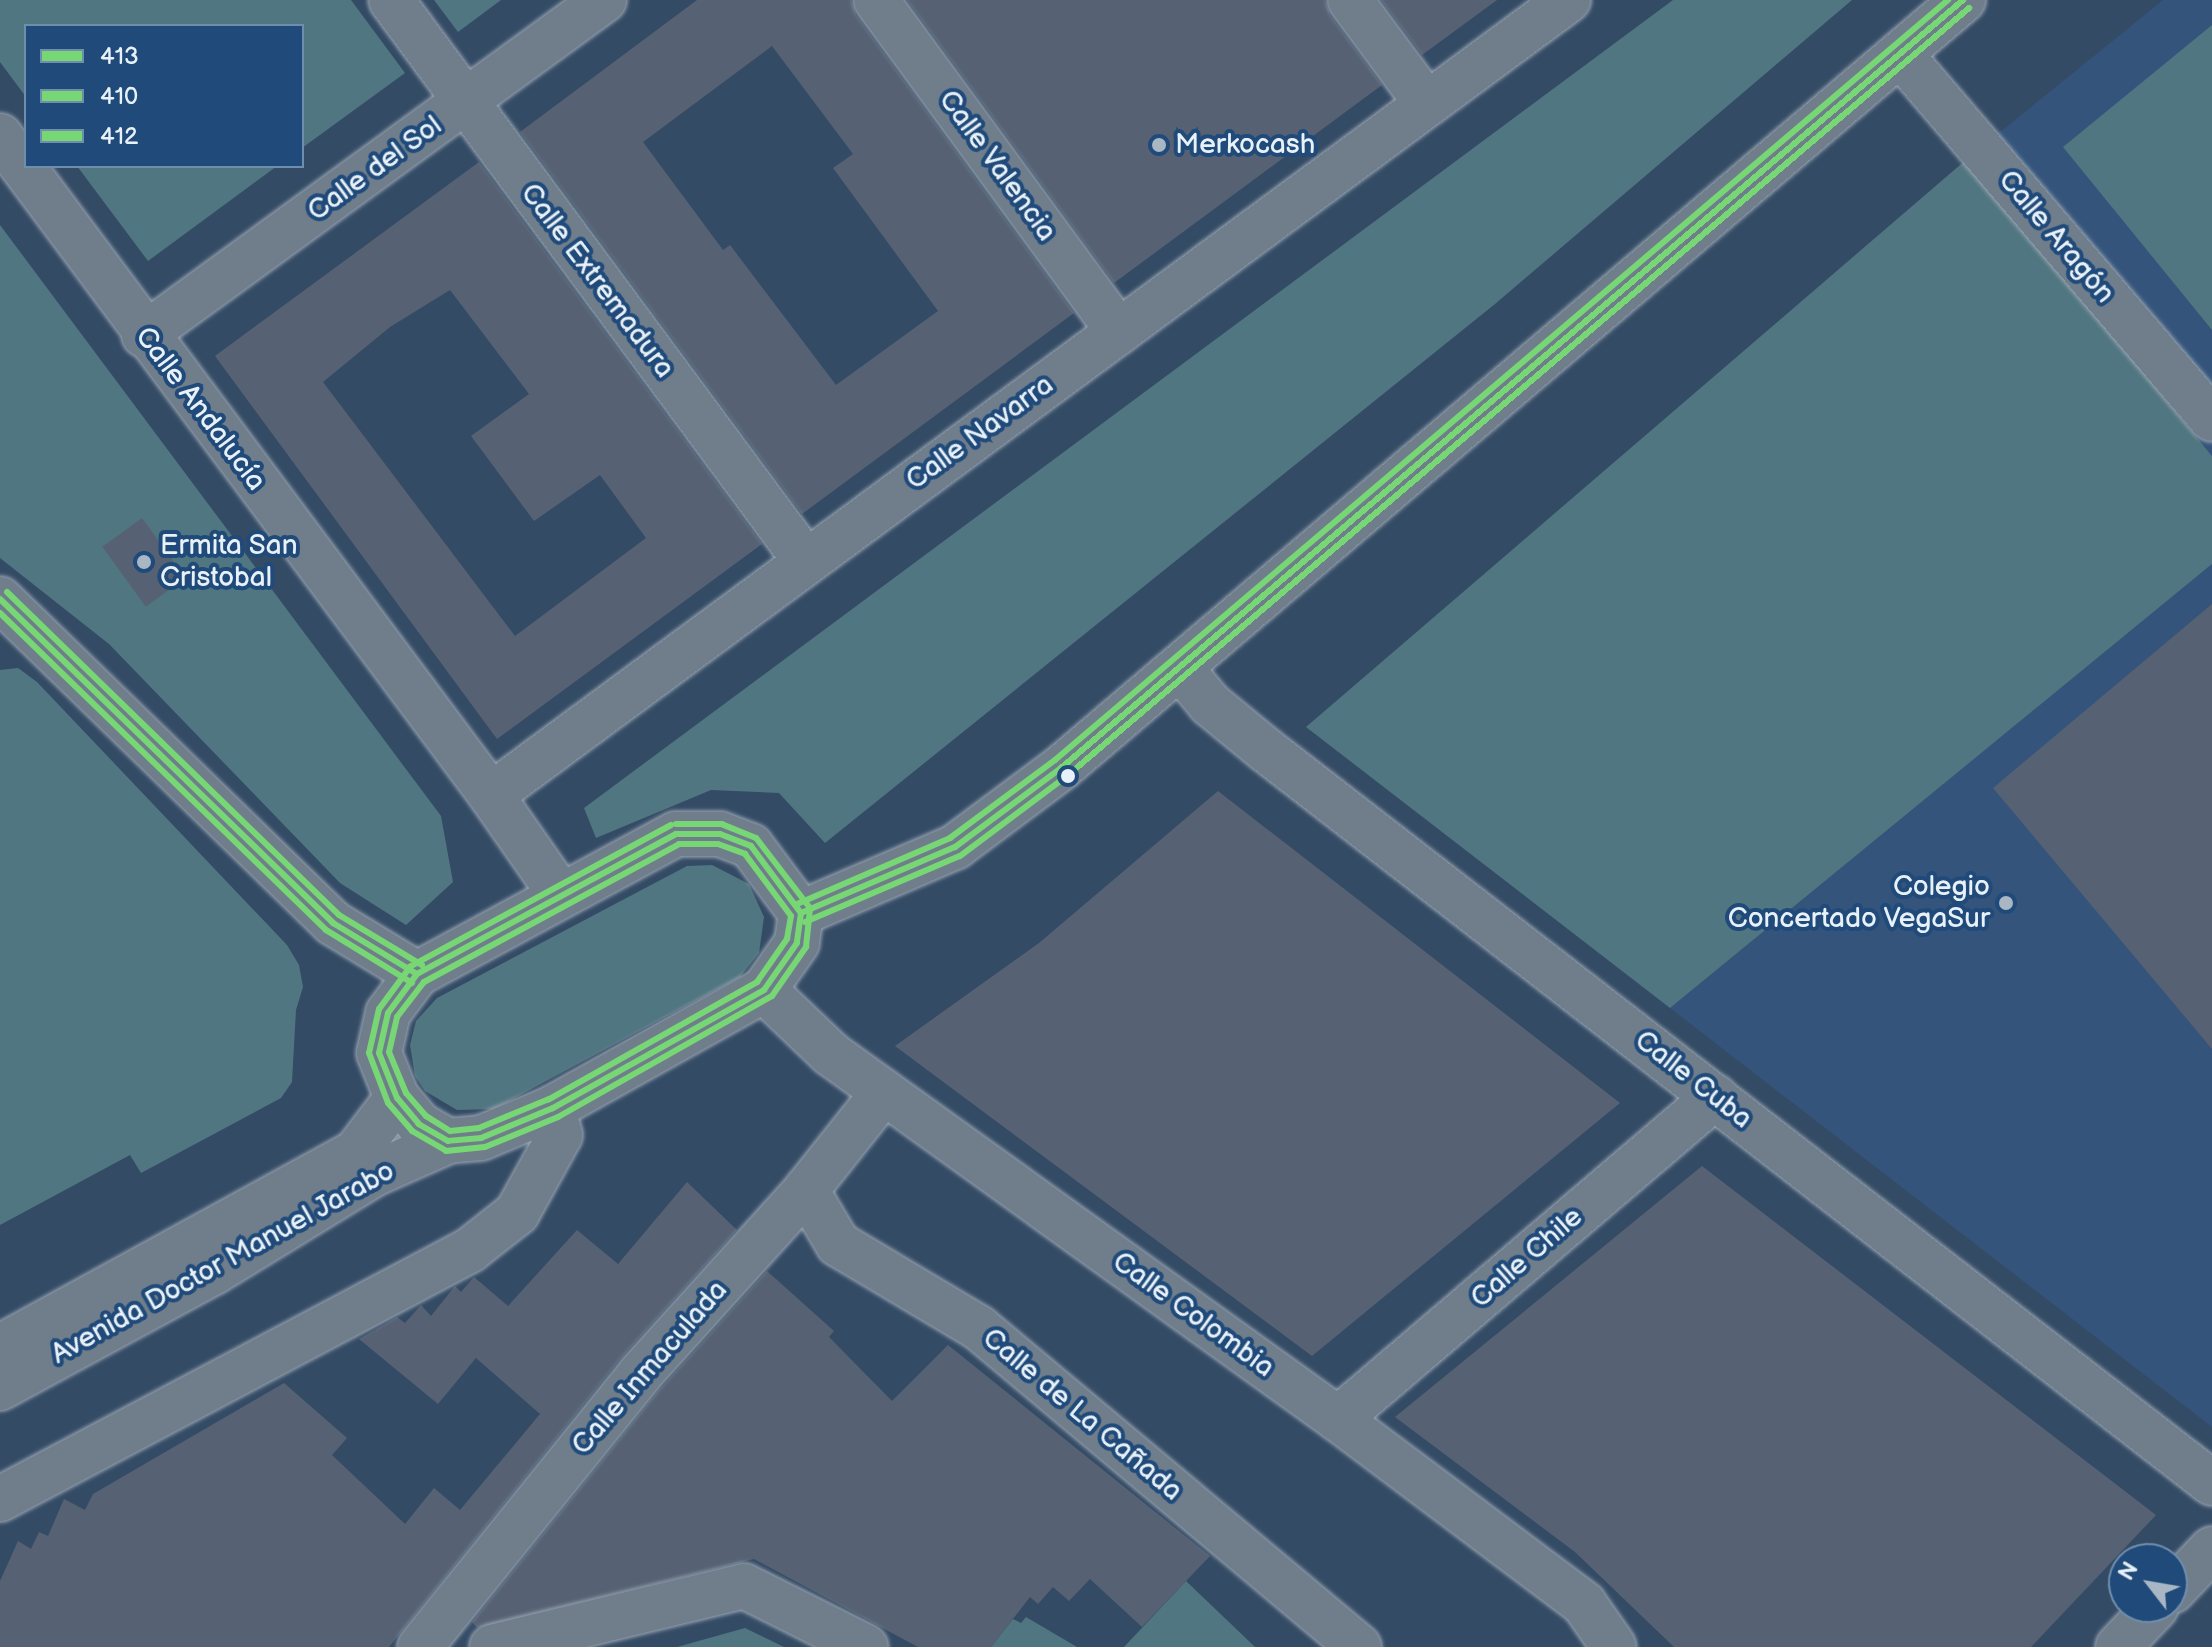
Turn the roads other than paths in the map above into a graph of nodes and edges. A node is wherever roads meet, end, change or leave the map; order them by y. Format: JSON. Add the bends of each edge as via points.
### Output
{"nodes":[{"id":1,"x":391,"y":0,"type":"edge"},
{"id":2,"x":604,"y":0,"type":"edge"},
{"id":3,"x":876,"y":0,"type":"edge"},
{"id":4,"x":1350,"y":0,"type":"edge"},
{"id":5,"x":1568,"y":0,"type":"edge"},
{"id":6,"x":1963,"y":0,"type":"edge"},
{"id":7,"x":1900,"y":54,"type":"junction"},
{"id":8,"x":1427,"y":104,"type":"junction"},
{"id":9,"x":465,"y":105,"type":"junction"},
{"id":10,"x":0,"y":136,"type":"edge"},
{"id":11,"x":1119,"y":332,"type":"junction"},
{"id":12,"x":144,"y":335,"type":"junction"},
{"id":13,"x":2212,"y":419,"type":"edge"},
{"id":14,"x":805,"y":560,"type":"junction"},
{"id":15,"x":2,"y":602,"type":"edge"},
{"id":16,"x":1182,"y":670,"type":"junction"},
{"id":17,"x":491,"y":795,"type":"junction"},
{"id":18,"x":560,"y":894,"type":"junction"},
{"id":19,"x":801,"y":913,"type":"junction"},
{"id":20,"x":417,"y":974,"type":"junction"},
{"id":21,"x":764,"y":990,"type":"junction"},
{"id":22,"x":884,"y":1092,"type":"junction"},
{"id":23,"x":1715,"y":1097,"type":"junction"},
{"id":24,"x":397,"y":1098,"type":"junction"},
{"id":25,"x":553,"y":1108,"type":"junction"},
{"id":26,"x":448,"y":1141,"type":"junction"},
{"id":27,"x":806,"y":1190,"type":"junction"},
{"id":28,"x":0,"y":1347,"type":"edge"},
{"id":29,"x":0,"y":1388,"type":"edge"},
{"id":30,"x":1338,"y":1419,"type":"junction"},
{"id":31,"x":2212,"y":1483,"type":"edge"},
{"id":32,"x":0,"y":1499,"type":"edge"},
{"id":33,"x":2212,"y":1549,"type":"edge"},
{"id":34,"x":2188,"y":1574,"type":"edge"},
{"id":35,"x":2141,"y":1623,"type":"edge"},
{"id":36,"x":420,"y":1647,"type":"edge"},
{"id":37,"x":492,"y":1647,"type":"edge"},
{"id":38,"x":866,"y":1647,"type":"edge"},
{"id":39,"x":1359,"y":1647,"type":"edge"},
{"id":40,"x":1614,"y":1647,"type":"edge"},
{"id":41,"x":2118,"y":1647,"type":"edge"}],
"edges":[{"from":1,"to":9,"type":"street","name":"Calle Extremadura"},
{"from":2,"to":9,"type":"street","name":"Calle del Sol"},
{"from":3,"to":11,"type":"street","name":"Calle Valencia"},
{"from":4,"to":8,"type":"street"},
{"from":5,"to":8,"type":"street","name":"Calle Navarra"},
{"from":6,"to":7,"type":"street"},
{"from":7,"to":13,"type":"street","name":"Calle Aragón"},
{"from":7,"to":16,"type":"street"},
{"from":8,"to":11,"type":"street","name":"Calle Navarra"},
{"from":9,"to":12,"type":"street","name":"Calle del Sol"},
{"from":9,"to":14,"type":"street","name":"Calle Extremadura"},
{"from":10,"to":12,"type":"street","name":"Calle Andalucía"},
{"from":11,"to":14,"type":"street","name":"Calle Navarra"},
{"from":12,"to":17,"type":"street","name":"Calle Andalucía"},
{"from":14,"to":17,"type":"street","name":"Calle Navarra"},
{"from":15,"to":20,"type":"street","via":[[333,923]]},
{"from":16,"to":19,"type":"street","via":[[955,847]]},
{"from":16,"to":23,"type":"street","name":"Calle Cuba","via":[[1210,704],[1266,750]]},
{"from":17,"to":18,"type":"street"},
{"from":18,"to":19,"type":"street","via":[[676,834],[720,834],[751,846]]},
{"from":18,"to":20,"type":"street"},
{"from":19,"to":21,"type":"street","via":[[797,943]]},
{"from":20,"to":24,"type":"street","via":[[388,1013],[379,1053]]},
{"from":21,"to":22,"type":"street","name":"Calle Colombia","via":[[831,1054]]},
{"from":21,"to":25,"type":"street","name":"Avenida Doctor Manuel Jarabo"},
{"from":22,"to":27,"type":"street","name":"Calle Inmaculada"},
{"from":22,"to":30,"type":"street","name":"Calle Colombia"},
{"from":23,"to":30,"type":"street","name":"Calle Chile"},
{"from":23,"to":31,"type":"street","name":"Calle Cuba"},
{"from":24,"to":26,"type":"street","via":[[419,1124]]},
{"from":24,"to":28,"type":"street","name":"Avenida Doctor Manuel Jarabo","via":[[356,1152]]},
{"from":25,"to":26,"type":"street","name":"Avenida Doctor Manuel Jarabo","via":[[481,1138]]},
{"from":25,"to":32,"type":"street","via":[[560,1135],[517,1213],[470,1250]]},
{"from":26,"to":29,"type":"street","name":"Avenida Doctor Manuel Jarabo","via":[[374,1174],[214,1272]]},
{"from":27,"to":36,"type":"street","name":"Calle Inmaculada","via":[[640,1374]]},
{"from":27,"to":39,"type":"street","name":"Calle de La Cañada","via":[[838,1244],[979,1328]]},
{"from":30,"to":40,"type":"street","name":"Calle Colombia","via":[[1584,1604]]},
{"from":33,"to":34,"type":"street"},
{"from":35,"to":41,"type":"street"},
{"from":37,"to":38,"type":"street","via":[[744,1586]]}]}
